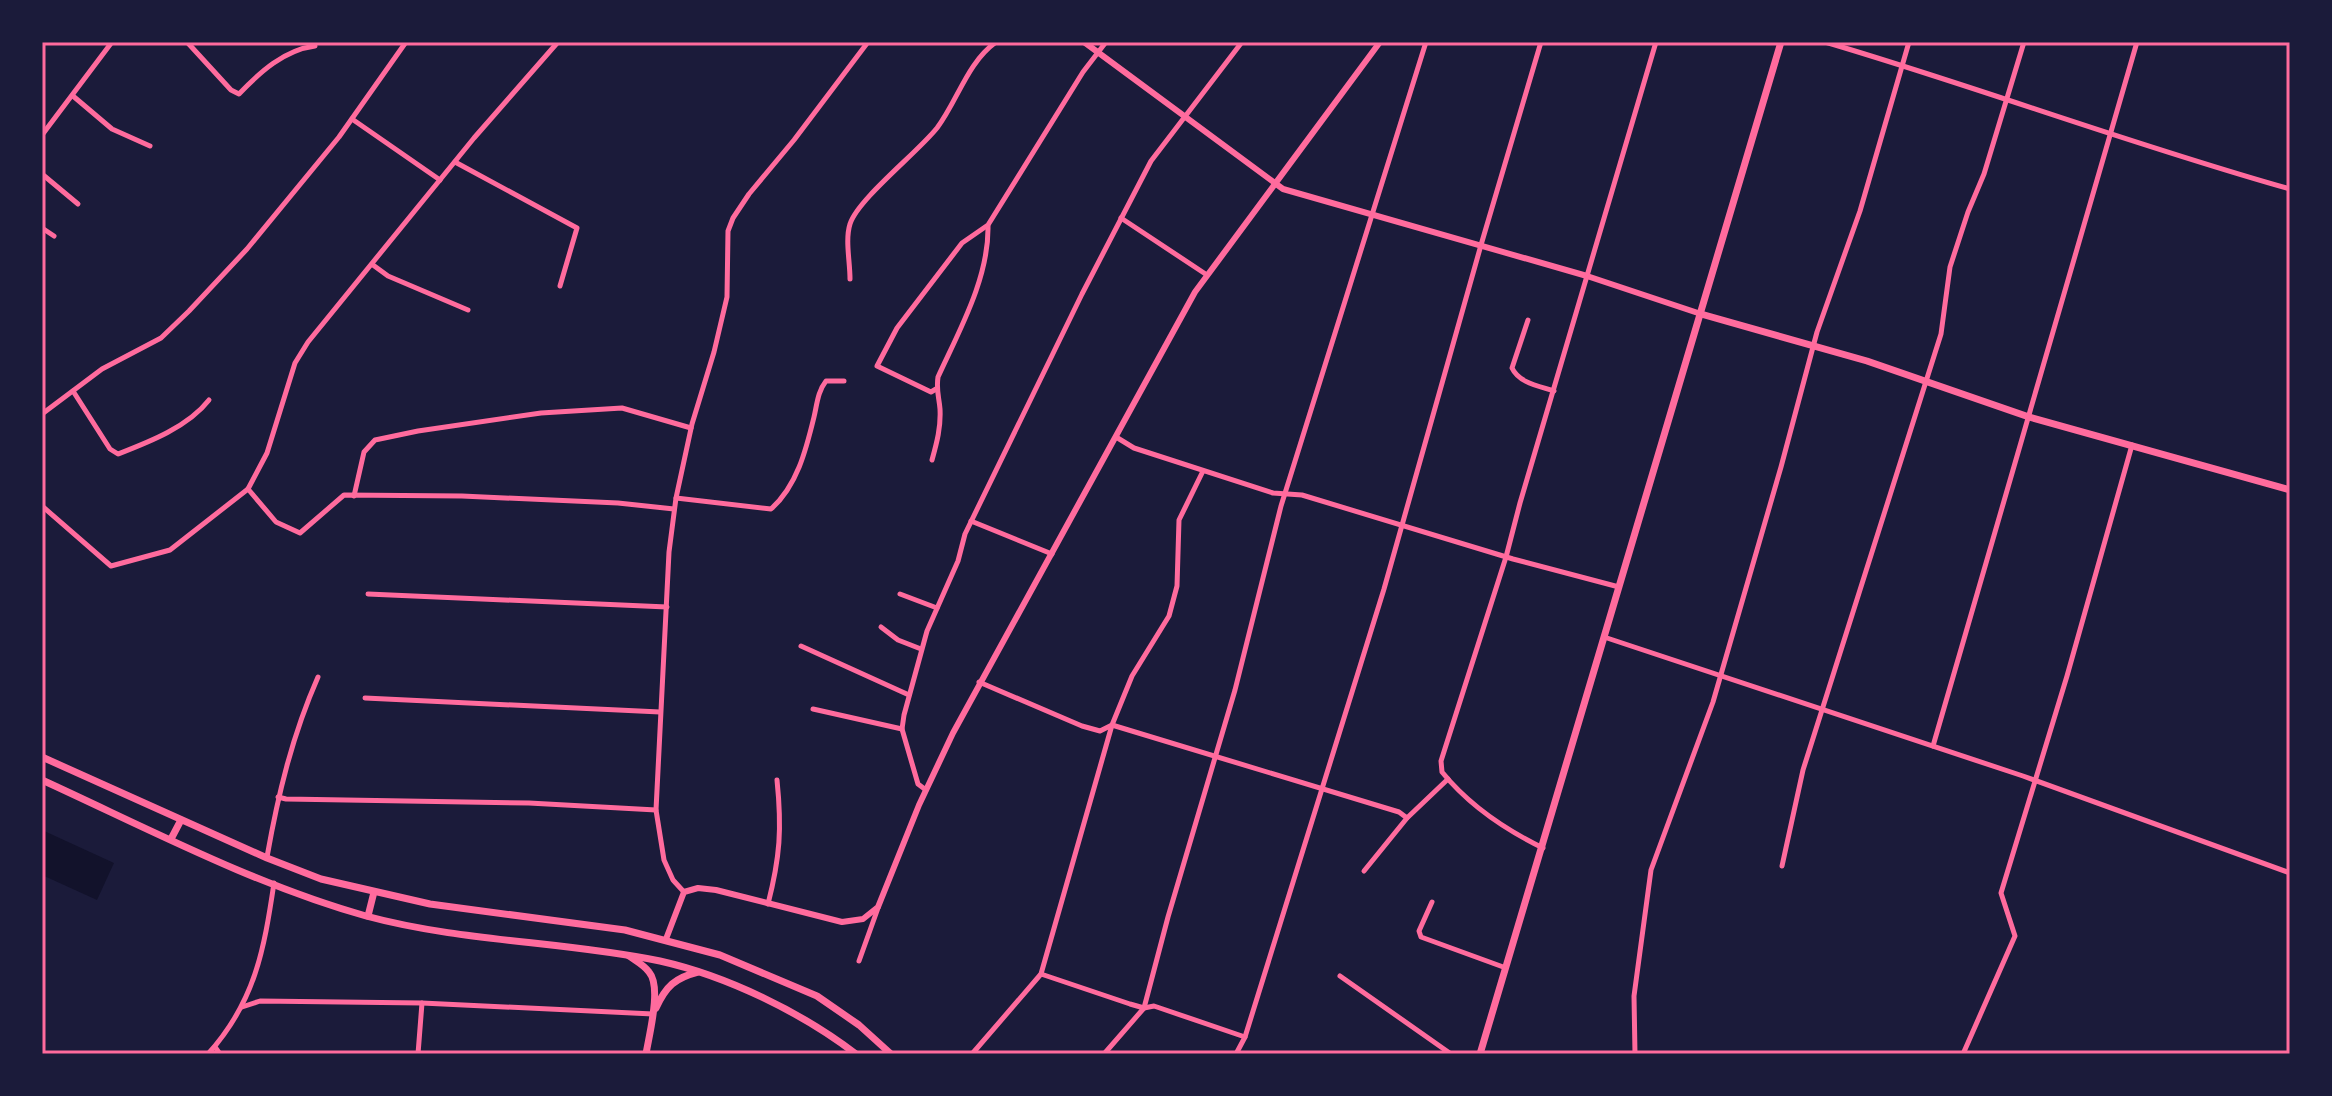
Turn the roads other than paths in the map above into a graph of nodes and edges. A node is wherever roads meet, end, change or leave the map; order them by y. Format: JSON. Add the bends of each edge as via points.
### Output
{"nodes":[{"id":1,"x":112,"y":42,"type":"edge"},
{"id":2,"x":187,"y":42,"type":"edge"},
{"id":3,"x":406,"y":42,"type":"edge"},
{"id":4,"x":558,"y":42,"type":"edge"},
{"id":5,"x":868,"y":42,"type":"edge"},
{"id":6,"x":996,"y":42,"type":"edge"},
{"id":7,"x":1084,"y":42,"type":"edge"},
{"id":8,"x":1106,"y":42,"type":"edge"},
{"id":9,"x":1242,"y":42,"type":"edge"},
{"id":10,"x":1380,"y":42,"type":"edge"},
{"id":11,"x":1426,"y":42,"type":"edge"},
{"id":12,"x":1541,"y":42,"type":"edge"},
{"id":13,"x":1656,"y":42,"type":"edge"},
{"id":14,"x":1781,"y":42,"type":"edge"},
{"id":15,"x":1825,"y":42,"type":"edge"},
{"id":16,"x":1909,"y":42,"type":"edge"},
{"id":17,"x":2024,"y":42,"type":"edge"},
{"id":18,"x":2137,"y":42,"type":"edge"},
{"id":19,"x":315,"y":46,"type":"dead end"},
{"id":20,"x":1098,"y":52,"type":"junction"},
{"id":21,"x":1902,"y":65,"type":"junction"},
{"id":22,"x":73,"y":96,"type":"junction"},
{"id":23,"x":2007,"y":100,"type":"junction"},
{"id":24,"x":1185,"y":117,"type":"junction"},
{"id":25,"x":352,"y":119,"type":"junction"},
{"id":26,"x":2111,"y":133,"type":"junction"},
{"id":27,"x":42,"y":135,"type":"edge"},
{"id":28,"x":150,"y":146,"type":"dead end"},
{"id":29,"x":455,"y":162,"type":"junction"},
{"id":30,"x":42,"y":174,"type":"edge"},
{"id":31,"x":440,"y":180,"type":"junction"},
{"id":32,"x":1274,"y":182,"type":"junction"},
{"id":33,"x":2290,"y":189,"type":"edge"},
{"id":34,"x":78,"y":204,"type":"dead end"},
{"id":35,"x":1370,"y":215,"type":"junction"},
{"id":36,"x":1121,"y":218,"type":"junction"},
{"id":37,"x":988,"y":225,"type":"junction"},
{"id":38,"x":42,"y":228,"type":"edge"},
{"id":39,"x":54,"y":236,"type":"dead end"},
{"id":40,"x":1481,"y":245,"type":"junction"},
{"id":41,"x":373,"y":265,"type":"junction"},
{"id":42,"x":1207,"y":275,"type":"junction"},
{"id":43,"x":1587,"y":276,"type":"junction"},
{"id":44,"x":850,"y":279,"type":"dead end"},
{"id":45,"x":560,"y":286,"type":"dead end"},
{"id":46,"x":468,"y":310,"type":"dead end"},
{"id":47,"x":1701,"y":314,"type":"junction"},
{"id":48,"x":1528,"y":320,"type":"dead end"},
{"id":49,"x":1815,"y":346,"type":"junction"},
{"id":50,"x":844,"y":381,"type":"dead end"},
{"id":51,"x":1925,"y":381,"type":"junction"},
{"id":52,"x":936,"y":389,"type":"junction"},
{"id":53,"x":73,"y":391,"type":"junction"},
{"id":54,"x":1554,"y":391,"type":"junction"},
{"id":55,"x":209,"y":400,"type":"dead end"},
{"id":56,"x":42,"y":414,"type":"edge"},
{"id":57,"x":2029,"y":417,"type":"junction"},
{"id":58,"x":691,"y":428,"type":"junction"},
{"id":59,"x":1116,"y":437,"type":"junction"},
{"id":60,"x":2132,"y":445,"type":"junction"},
{"id":61,"x":932,"y":460,"type":"dead end"},
{"id":62,"x":1203,"y":471,"type":"junction"},
{"id":63,"x":248,"y":489,"type":"junction"},
{"id":64,"x":2290,"y":490,"type":"edge"},
{"id":65,"x":1285,"y":494,"type":"junction"},
{"id":66,"x":354,"y":496,"type":"junction"},
{"id":67,"x":676,"y":498,"type":"junction"},
{"id":68,"x":42,"y":506,"type":"edge"},
{"id":69,"x":674,"y":509,"type":"junction"},
{"id":70,"x":971,"y":521,"type":"junction"},
{"id":71,"x":1402,"y":525,"type":"junction"},
{"id":72,"x":1052,"y":554,"type":"junction"},
{"id":73,"x":1506,"y":557,"type":"junction"},
{"id":74,"x":1619,"y":587,"type":"junction"},
{"id":75,"x":368,"y":594,"type":"dead end"},
{"id":76,"x":900,"y":594,"type":"dead end"},
{"id":77,"x":667,"y":607,"type":"junction"},
{"id":78,"x":937,"y":608,"type":"junction"},
{"id":79,"x":881,"y":627,"type":"dead end"},
{"id":80,"x":1604,"y":637,"type":"junction"},
{"id":81,"x":801,"y":646,"type":"dead end"},
{"id":82,"x":921,"y":649,"type":"junction"},
{"id":83,"x":1721,"y":675,"type":"junction"},
{"id":84,"x":318,"y":677,"type":"dead end"},
{"id":85,"x":979,"y":682,"type":"junction"},
{"id":86,"x":909,"y":695,"type":"junction"},
{"id":87,"x":365,"y":698,"type":"dead end"},
{"id":88,"x":813,"y":709,"type":"dead end"},
{"id":89,"x":1824,"y":709,"type":"junction"},
{"id":90,"x":660,"y":712,"type":"junction"},
{"id":91,"x":1112,"y":725,"type":"junction"},
{"id":92,"x":902,"y":729,"type":"junction"},
{"id":93,"x":1933,"y":746,"type":"junction"},
{"id":94,"x":1214,"y":757,"type":"junction"},
{"id":95,"x":43,"y":758,"type":"edge"},
{"id":96,"x":1448,"y":779,"type":"junction"},
{"id":97,"x":42,"y":780,"type":"edge"},
{"id":98,"x":777,"y":780,"type":"dead end"},
{"id":99,"x":2036,"y":781,"type":"junction"},
{"id":100,"x":1321,"y":788,"type":"junction"},
{"id":101,"x":926,"y":790,"type":"junction"},
{"id":102,"x":278,"y":797,"type":"junction"},
{"id":103,"x":656,"y":810,"type":"junction"},
{"id":104,"x":1407,"y":818,"type":"junction"},
{"id":105,"x":181,"y":820,"type":"junction"},
{"id":106,"x":171,"y":839,"type":"junction"},
{"id":107,"x":1543,"y":848,"type":"junction"},
{"id":108,"x":267,"y":858,"type":"junction"},
{"id":109,"x":1782,"y":866,"type":"dead end"},
{"id":110,"x":1364,"y":871,"type":"dead end"},
{"id":111,"x":2290,"y":873,"type":"edge"},
{"id":112,"x":274,"y":883,"type":"junction"},
{"id":113,"x":374,"y":892,"type":"junction"},
{"id":114,"x":684,"y":892,"type":"junction"},
{"id":115,"x":1432,"y":902,"type":"dead end"},
{"id":116,"x":768,"y":904,"type":"junction"},
{"id":117,"x":878,"y":907,"type":"junction"},
{"id":118,"x":368,"y":916,"type":"junction"},
{"id":119,"x":666,"y":939,"type":"junction"},
{"id":120,"x":628,"y":955,"type":"junction"},
{"id":121,"x":859,"y":961,"type":"dead end"},
{"id":122,"x":1506,"y":968,"type":"junction"},
{"id":123,"x":698,"y":972,"type":"junction"},
{"id":124,"x":1041,"y":974,"type":"junction"},
{"id":125,"x":1340,"y":976,"type":"dead end"},
{"id":126,"x":422,"y":1003,"type":"junction"},
{"id":127,"x":242,"y":1007,"type":"junction"},
{"id":128,"x":1144,"y":1008,"type":"junction"},
{"id":129,"x":653,"y":1014,"type":"junction"},
{"id":130,"x":1245,"y":1037,"type":"junction"},
{"id":131,"x":215,"y":1047,"type":"junction"},
{"id":132,"x":208,"y":1054,"type":"edge"},
{"id":133,"x":220,"y":1054,"type":"edge"},
{"id":134,"x":418,"y":1054,"type":"edge"},
{"id":135,"x":646,"y":1054,"type":"edge"},
{"id":136,"x":856,"y":1054,"type":"edge"},
{"id":137,"x":891,"y":1054,"type":"edge"},
{"id":138,"x":972,"y":1054,"type":"edge"},
{"id":139,"x":1104,"y":1054,"type":"edge"},
{"id":140,"x":1236,"y":1054,"type":"edge"},
{"id":141,"x":1451,"y":1054,"type":"edge"},
{"id":142,"x":1480,"y":1054,"type":"edge"},
{"id":143,"x":1635,"y":1054,"type":"edge"},
{"id":144,"x":1963,"y":1054,"type":"edge"}],
"edges":[{"from":1,"to":22,"type":"street"},
{"from":2,"to":19,"type":"street","via":[[239,94],[264,68],[302,47]]},
{"from":3,"to":25,"type":"street"},
{"from":4,"to":29,"type":"street"},
{"from":5,"to":58,"type":"street","via":[[733,218],[728,231],[727,297]]},
{"from":6,"to":44,"type":"street","via":[[975,62],[938,127],[857,208],[848,237]]},
{"from":7,"to":20,"type":"street"},
{"from":8,"to":20,"type":"street"},
{"from":9,"to":24,"type":"street"},
{"from":10,"to":32,"type":"street"},
{"from":11,"to":35,"type":"street"},
{"from":12,"to":40,"type":"street"},
{"from":13,"to":43,"type":"street"},
{"from":14,"to":47,"type":"main road"},
{"from":15,"to":21,"type":"street"},
{"from":16,"to":21,"type":"street"},
{"from":17,"to":23,"type":"street"},
{"from":18,"to":26,"type":"street"},
{"from":20,"to":24,"type":"street"},
{"from":20,"to":37,"type":"street"},
{"from":21,"to":23,"type":"street"},
{"from":21,"to":49,"type":"street"},
{"from":22,"to":27,"type":"street"},
{"from":22,"to":28,"type":"street","via":[[112,129]]},
{"from":23,"to":26,"type":"street"},
{"from":23,"to":51,"type":"street","via":[[1950,267],[1941,334]]},
{"from":24,"to":32,"type":"street"},
{"from":24,"to":36,"type":"street","via":[[1151,161]]},
{"from":25,"to":31,"type":"street"},
{"from":25,"to":53,"type":"street","via":[[247,249],[189,311],[161,338]]},
{"from":26,"to":33,"type":"street"},
{"from":26,"to":57,"type":"street"},
{"from":29,"to":31,"type":"street"},
{"from":29,"to":45,"type":"street","via":[[577,228]]},
{"from":30,"to":34,"type":"street"},
{"from":31,"to":41,"type":"street"},
{"from":32,"to":35,"type":"street","via":[[1295,194]]},
{"from":32,"to":42,"type":"street"},
{"from":35,"to":40,"type":"street"},
{"from":35,"to":65,"type":"street"},
{"from":36,"to":42,"type":"street"},
{"from":36,"to":70,"type":"street"},
{"from":37,"to":52,"type":"street","via":[[975,292]]},
{"from":37,"to":52,"type":"street","via":[[962,243],[897,328],[877,366],[931,392]]},
{"from":38,"to":39,"type":"street"},
{"from":40,"to":43,"type":"street"},
{"from":40,"to":71,"type":"street"},
{"from":41,"to":46,"type":"street"},
{"from":41,"to":63,"type":"street","via":[[308,342],[289,377],[267,453]]},
{"from":42,"to":59,"type":"street"},
{"from":43,"to":47,"type":"street"},
{"from":43,"to":54,"type":"street"},
{"from":47,"to":49,"type":"main road"},
{"from":47,"to":74,"type":"main road"},
{"from":48,"to":54,"type":"street","via":[[1514,374]]},
{"from":49,"to":51,"type":"main road"},
{"from":49,"to":83,"type":"street"},
{"from":50,"to":67,"type":"street","via":[[826,381],[820,389],[795,476],[771,509]]},
{"from":51,"to":57,"type":"main road"},
{"from":51,"to":89,"type":"street"},
{"from":52,"to":61,"type":"street","via":[[940,432]]},
{"from":53,"to":55,"type":"street","via":[[118,454],[179,425]]},
{"from":53,"to":56,"type":"street"},
{"from":54,"to":73,"type":"street"},
{"from":57,"to":60,"type":"main road"},
{"from":57,"to":93,"type":"street"},
{"from":58,"to":66,"type":"street","via":[[622,408],[541,413],[418,431],[375,440],[364,452]]},
{"from":58,"to":67,"type":"street"},
{"from":59,"to":62,"type":"street"},
{"from":59,"to":72,"type":"street"},
{"from":60,"to":64,"type":"main road"},
{"from":60,"to":99,"type":"street"},
{"from":62,"to":65,"type":"street"},
{"from":62,"to":91,"type":"street","via":[[1179,520],[1177,586],[1169,616],[1132,676]]},
{"from":63,"to":66,"type":"street","via":[[276,522],[300,533],[344,495]]},
{"from":63,"to":68,"type":"street","via":[[170,550],[111,566]]},
{"from":65,"to":71,"type":"street"},
{"from":65,"to":94,"type":"street"},
{"from":66,"to":69,"type":"street","via":[[462,496]]},
{"from":67,"to":69,"type":"street"},
{"from":69,"to":77,"type":"street"},
{"from":70,"to":72,"type":"street"},
{"from":70,"to":78,"type":"street"},
{"from":71,"to":73,"type":"street"},
{"from":71,"to":100,"type":"street"},
{"from":72,"to":85,"type":"street"},
{"from":73,"to":74,"type":"street"},
{"from":73,"to":96,"type":"street","via":[[1441,761]]},
{"from":74,"to":80,"type":"main road"},
{"from":75,"to":77,"type":"street"},
{"from":76,"to":78,"type":"street"},
{"from":77,"to":90,"type":"street"},
{"from":78,"to":82,"type":"street"},
{"from":79,"to":82,"type":"street"},
{"from":80,"to":83,"type":"street"},
{"from":80,"to":107,"type":"main road"},
{"from":81,"to":86,"type":"street"},
{"from":82,"to":86,"type":"street"},
{"from":83,"to":89,"type":"street"},
{"from":83,"to":143,"type":"street","via":[[1651,870],[1634,996]]},
{"from":84,"to":102,"type":"street","via":[[298,721]]},
{"from":85,"to":91,"type":"street","via":[[1082,726],[1100,731]]},
{"from":85,"to":101,"type":"street"},
{"from":86,"to":92,"type":"street"},
{"from":87,"to":90,"type":"street"},
{"from":88,"to":92,"type":"street"},
{"from":89,"to":93,"type":"street"},
{"from":89,"to":109,"type":"street","via":[[1803,770]]},
{"from":90,"to":103,"type":"street"},
{"from":91,"to":94,"type":"street"},
{"from":91,"to":124,"type":"street"},
{"from":92,"to":101,"type":"street","via":[[918,784]]},
{"from":93,"to":99,"type":"street"},
{"from":94,"to":100,"type":"street"},
{"from":94,"to":128,"type":"street"},
{"from":95,"to":105,"type":"main road"},
{"from":96,"to":104,"type":"street"},
{"from":96,"to":107,"type":"street","via":[[1475,804]]},
{"from":97,"to":106,"type":"main road"},
{"from":98,"to":116,"type":"street","via":[[779,862]]},
{"from":99,"to":111,"type":"street"},
{"from":99,"to":144,"type":"street","via":[[2001,893],[2015,936]]},
{"from":100,"to":104,"type":"street"},
{"from":100,"to":130,"type":"street"},
{"from":101,"to":117,"type":"street"},
{"from":102,"to":103,"type":"street"},
{"from":102,"to":108,"type":"street"},
{"from":103,"to":114,"type":"street","via":[[664,860]]},
{"from":104,"to":110,"type":"street"},
{"from":105,"to":106,"type":"main road"},
{"from":105,"to":108,"type":"main road"},
{"from":106,"to":112,"type":"main road"},
{"from":107,"to":122,"type":"main road"},
{"from":108,"to":113,"type":"main road"},
{"from":112,"to":118,"type":"main road"},
{"from":112,"to":127,"type":"street","via":[[260,963]]},
{"from":113,"to":118,"type":"main road"},
{"from":113,"to":119,"type":"main road"},
{"from":114,"to":116,"type":"street","via":[[716,890]]},
{"from":114,"to":119,"type":"street"},
{"from":115,"to":122,"type":"street","via":[[1421,937]]},
{"from":116,"to":117,"type":"street","via":[[842,922],[863,919]]},
{"from":117,"to":121,"type":"street"},
{"from":118,"to":120,"type":"main road"},
{"from":119,"to":137,"type":"main road","via":[[720,955],[817,996]]},
{"from":120,"to":123,"type":"main road"},
{"from":120,"to":129,"type":"main road","via":[[654,979]]},
{"from":122,"to":142,"type":"main road"},
{"from":123,"to":129,"type":"main road","via":[[672,982]]},
{"from":123,"to":136,"type":"main road","via":[[801,1017]]},
{"from":124,"to":128,"type":"street"},
{"from":124,"to":138,"type":"street"},
{"from":125,"to":141,"type":"street"},
{"from":126,"to":127,"type":"street","via":[[260,1001]]},
{"from":126,"to":129,"type":"street"},
{"from":126,"to":134,"type":"street"},
{"from":127,"to":131,"type":"street"},
{"from":128,"to":130,"type":"street","via":[[1154,1006]]},
{"from":128,"to":139,"type":"street"},
{"from":129,"to":135,"type":"main road"},
{"from":130,"to":140,"type":"street"},
{"from":131,"to":132,"type":"street"},
{"from":131,"to":133,"type":"street"}]}
